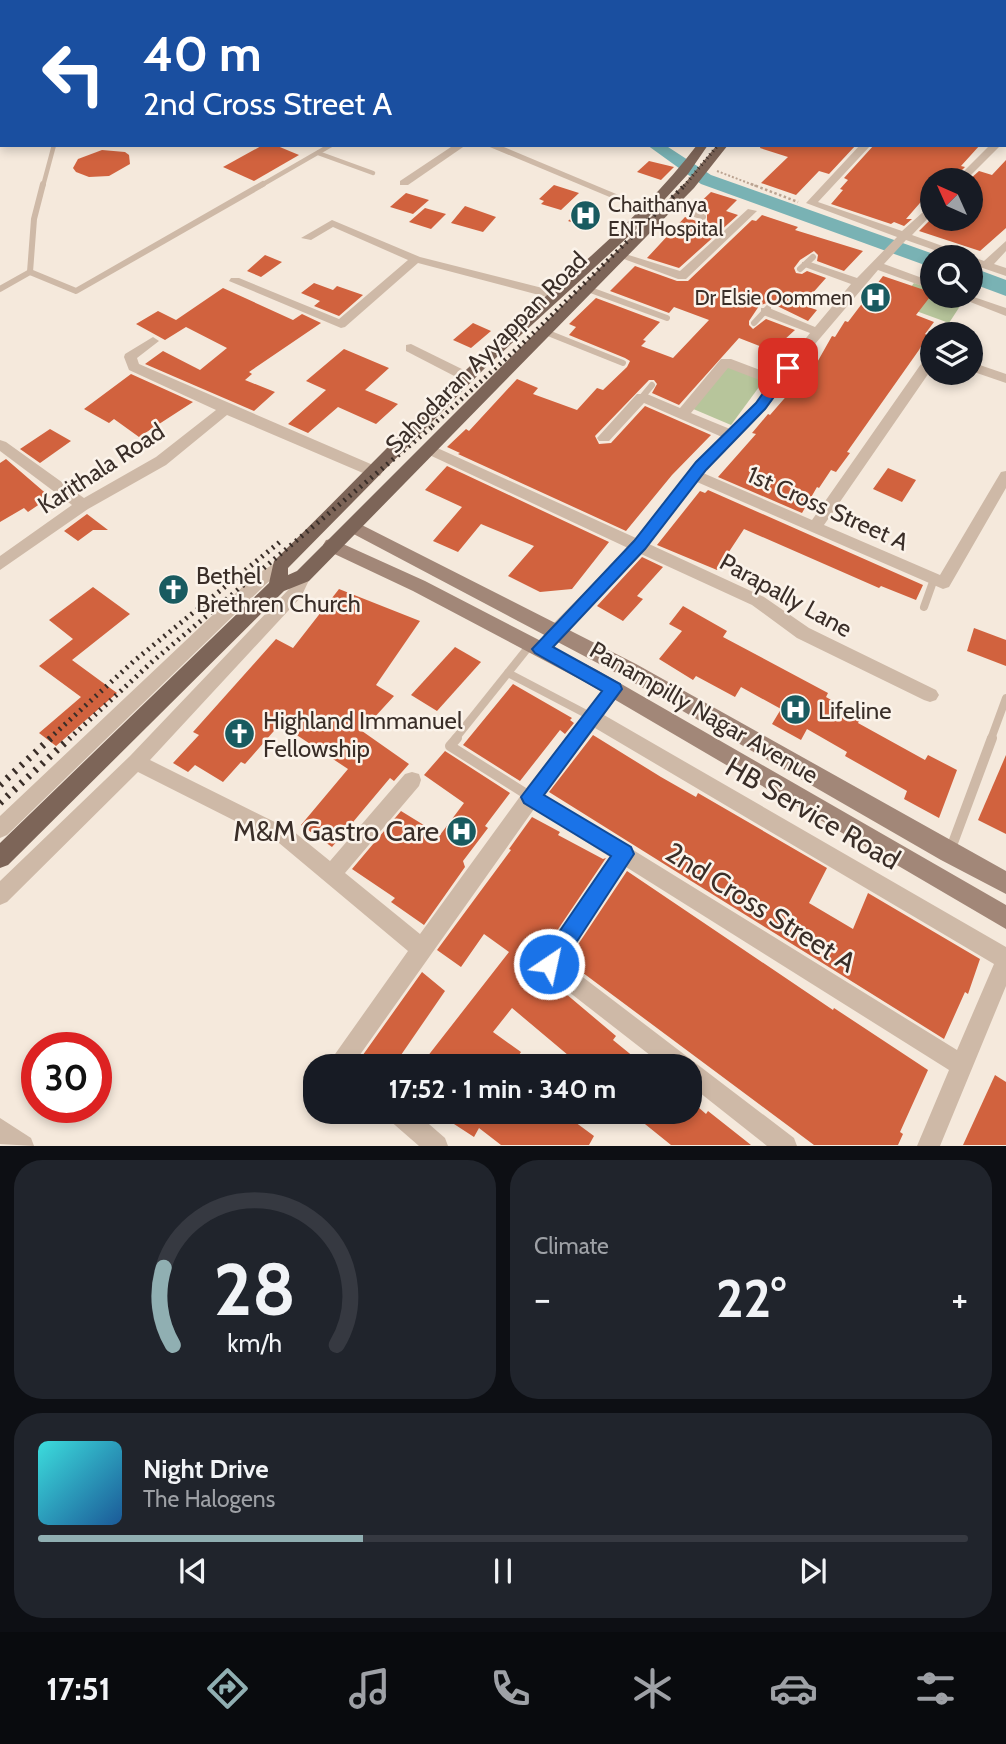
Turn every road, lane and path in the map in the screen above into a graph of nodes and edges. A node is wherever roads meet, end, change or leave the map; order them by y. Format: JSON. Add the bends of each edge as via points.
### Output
{"nodes":[{"id":1,"x":53,"y":147,"type":"edge"},
{"id":2,"x":328,"y":147,"type":"edge"},
{"id":3,"x":458,"y":147,"type":"edge"},
{"id":4,"x":495,"y":147,"type":"edge"},
{"id":5,"x":702,"y":147,"type":"edge"},
{"id":6,"x":721,"y":147,"type":"edge"},
{"id":7,"x":864,"y":147,"type":"edge"},
{"id":8,"x":994,"y":147,"type":"edge"},
{"id":9,"x":318,"y":153,"type":"junction"},
{"id":10,"x":705,"y":168,"type":"junction"},
{"id":11,"x":972,"y":168,"type":"edge"},
{"id":12,"x":373,"y":173,"type":"dead end"},
{"id":13,"x":685,"y":181,"type":"junction"},
{"id":14,"x":404,"y":183,"type":"dead end"},
{"id":15,"x":811,"y":203,"type":"junction"},
{"id":16,"x":669,"y":205,"type":"junction"},
{"id":17,"x":647,"y":209,"type":"junction"},
{"id":18,"x":752,"y":211,"type":"dead end"},
{"id":19,"x":704,"y":217,"type":"dead end"},
{"id":20,"x":920,"y":218,"type":"edge"},
{"id":21,"x":901,"y":236,"type":"junction"},
{"id":22,"x":307,"y":238,"type":"dead end"},
{"id":23,"x":1006,"y":244,"type":"edge"},
{"id":24,"x":928,"y":245,"type":"edge"},
{"id":25,"x":619,"y":255,"type":"junction"},
{"id":26,"x":416,"y":259,"type":"junction"},
{"id":27,"x":806,"y":263,"type":"dead end"},
{"id":28,"x":983,"y":264,"type":"edge"},
{"id":29,"x":875,"y":265,"type":"junction"},
{"id":30,"x":986,"y":265,"type":"junction"},
{"id":31,"x":30,"y":272,"type":"junction"},
{"id":32,"x":1006,"y":272,"type":"edge"},
{"id":33,"x":234,"y":281,"type":"dead end"},
{"id":34,"x":920,"y":281,"type":"edge"},
{"id":35,"x":859,"y":283,"type":"junction"},
{"id":36,"x":585,"y":288,"type":"junction"},
{"id":37,"x":0,"y":289,"type":"edge"},
{"id":38,"x":554,"y":295,"type":"junction"},
{"id":39,"x":983,"y":304,"type":"edge"},
{"id":40,"x":766,"y":309,"type":"joint"},
{"id":41,"x":1006,"y":312,"type":"edge"},
{"id":42,"x":667,"y":318,"type":"dead end"},
{"id":43,"x":754,"y":323,"type":"dead end"},
{"id":44,"x":542,"y":331,"type":"junction"},
{"id":45,"x":818,"y":332,"type":"junction"},
{"id":46,"x":153,"y":341,"type":"dead end"},
{"id":47,"x":411,"y":348,"type":"dead end"},
{"id":48,"x":772,"y":361,"type":"dead end"},
{"id":49,"x":623,"y":363,"type":"dead end"},
{"id":50,"x":788,"y":368,"type":"junction"},
{"id":51,"x":983,"y":370,"type":"edge"},
{"id":52,"x":920,"y":376,"type":"edge"},
{"id":53,"x":1006,"y":379,"type":"edge"},
{"id":54,"x":462,"y":381,"type":"junction"},
{"id":55,"x":778,"y":382,"type":"junction"},
{"id":56,"x":652,"y":384,"type":"dead end"},
{"id":57,"x":484,"y":394,"type":"junction"},
{"id":58,"x":642,"y":397,"type":"junction"},
{"id":59,"x":226,"y":409,"type":"junction"},
{"id":60,"x":682,"y":414,"type":"junction"},
{"id":61,"x":733,"y":436,"type":"junction"},
{"id":62,"x":604,"y":438,"type":"dead end"},
{"id":63,"x":1,"y":445,"type":"edge"},
{"id":64,"x":428,"y":449,"type":"junction"},
{"id":65,"x":375,"y":472,"type":"junction"},
{"id":66,"x":694,"y":475,"type":"junction"},
{"id":67,"x":1006,"y":476,"type":"edge"},
{"id":68,"x":83,"y":505,"type":"junction"},
{"id":69,"x":335,"y":512,"type":"junction"},
{"id":70,"x":352,"y":526,"type":"junction"},
{"id":71,"x":814,"y":528,"type":"junction"},
{"id":72,"x":332,"y":545,"type":"junction"},
{"id":73,"x":640,"y":545,"type":"junction"},
{"id":74,"x":0,"y":564,"type":"edge"},
{"id":75,"x":280,"y":566,"type":"junction"},
{"id":76,"x":303,"y":576,"type":"junction"},
{"id":77,"x":939,"y":581,"type":"junction"},
{"id":78,"x":278,"y":586,"type":"junction"},
{"id":79,"x":924,"y":607,"type":"dead end"},
{"id":80,"x":557,"y":631,"type":"junction"},
{"id":81,"x":536,"y":646,"type":"junction"},
{"id":82,"x":629,"y":670,"type":"junction"},
{"id":83,"x":508,"y":673,"type":"junction"},
{"id":84,"x":614,"y":689,"type":"junction"},
{"id":85,"x":930,"y":695,"type":"dead end"},
{"id":86,"x":1006,"y":698,"type":"edge"},
{"id":87,"x":592,"y":717,"type":"junction"},
{"id":88,"x":136,"y":762,"type":"junction"},
{"id":89,"x":412,"y":780,"type":"dead end"},
{"id":90,"x":531,"y":797,"type":"junction"},
{"id":91,"x":0,"y":830,"type":"edge"},
{"id":92,"x":949,"y":853,"type":"junction"},
{"id":93,"x":624,"y":854,"type":"junction"},
{"id":94,"x":0,"y":858,"type":"edge"},
{"id":95,"x":332,"y":873,"type":"junction"},
{"id":96,"x":1006,"y":883,"type":"edge"},
{"id":97,"x":0,"y":895,"type":"edge"},
{"id":98,"x":1006,"y":918,"type":"edge"},
{"id":99,"x":422,"y":949,"type":"junction"},
{"id":100,"x":1006,"y":960,"type":"edge"},
{"id":101,"x":346,"y":1054,"type":"edge"},
{"id":102,"x":666,"y":1054,"type":"edge"},
{"id":103,"x":961,"y":1065,"type":"junction"},
{"id":104,"x":702,"y":1081,"type":"edge"},
{"id":105,"x":411,"y":1124,"type":"edge"},
{"id":106,"x":0,"y":1130,"type":"edge"},
{"id":107,"x":23,"y":1146,"type":"edge"},
{"id":108,"x":437,"y":1146,"type":"edge"},
{"id":109,"x":786,"y":1146,"type":"edge"},
{"id":110,"x":928,"y":1146,"type":"edge"}],
"edges":[{"from":1,"to":31,"type":"lane","via":[[34,219]]},
{"from":2,"to":9,"type":"lane"},
{"from":3,"to":14,"type":"street"},
{"from":4,"to":17,"type":"street"},
{"from":5,"to":13,"type":"main road","name":"Sahodaran Ayyappan Road"},
{"from":6,"to":10,"type":"main road","name":"Sahodaran Ayyappan Road"},
{"from":7,"to":15,"type":"street"},
{"from":8,"to":11,"type":"street"},
{"from":9,"to":12,"type":"lane"},
{"from":9,"to":31,"type":"lane","via":[[76,291]]},
{"from":10,"to":13,"type":"main road","name":"Sahodaran Ayyappan Road"},
{"from":10,"to":15,"type":"path"},
{"from":13,"to":16,"type":"main road","name":"Sahodaran Ayyappan Road"},
{"from":13,"to":17,"type":"main road","name":"Sahodaran Ayyappan Road"},
{"from":15,"to":21,"type":"street"},
{"from":16,"to":19,"type":"lane"},
{"from":16,"to":25,"type":"main road","name":"Sahodaran Ayyappan Road"},
{"from":17,"to":38,"type":"main road","name":"Sahodaran Ayyappan Road"},
{"from":18,"to":25,"type":"street","via":[[682,276]]},
{"from":20,"to":21,"type":"street"},
{"from":21,"to":24,"type":"street"},
{"from":21,"to":29,"type":"street"},
{"from":22,"to":26,"type":"street","via":[[332,223]]},
{"from":23,"to":30,"type":"street"},
{"from":25,"to":36,"type":"main road","name":"Sahodaran Ayyappan Road"},
{"from":26,"to":33,"type":"street","via":[[341,324]]},
{"from":26,"to":38,"type":"street"},
{"from":27,"to":35,"type":"street"},
{"from":28,"to":30,"type":"street"},
{"from":29,"to":34,"type":"street"},
{"from":29,"to":35,"type":"street"},
{"from":30,"to":32,"type":"street"},
{"from":31,"to":37,"type":"lane"},
{"from":35,"to":45,"type":"street"},
{"from":36,"to":42,"type":"lane"},
{"from":36,"to":44,"type":"main road","name":"Sahodaran Ayyappan Road"},
{"from":38,"to":54,"type":"main road","name":"Sahodaran Ayyappan Road"},
{"from":39,"to":41,"type":"street"},
{"from":40,"to":43,"type":"lane"},
{"from":40,"to":45,"type":"street"},
{"from":44,"to":49,"type":"lane"},
{"from":44,"to":57,"type":"main road","name":"Sahodaran Ayyappan Road"},
{"from":45,"to":50,"type":"street"},
{"from":46,"to":59,"type":"street","via":[[130,357],[134,366]]},
{"from":47,"to":54,"type":"street"},
{"from":48,"to":50,"type":"lane"},
{"from":50,"to":55,"type":"street"},
{"from":51,"to":53,"type":"street"},
{"from":52,"to":71,"type":"street"},
{"from":54,"to":57,"type":"main road"},
{"from":54,"to":65,"type":"main road","name":"Sahodaran Ayyappan Road"},
{"from":55,"to":60,"type":"street","via":[[727,359]]},
{"from":55,"to":61,"type":"street"},
{"from":56,"to":58,"type":"lane"},
{"from":57,"to":64,"type":"main road","name":"Sahodaran Ayyappan Road"},
{"from":58,"to":60,"type":"street"},
{"from":58,"to":62,"type":"street"},
{"from":59,"to":65,"type":"street"},
{"from":59,"to":68,"type":"street","name":"Karithala Road","via":[[162,461]]},
{"from":60,"to":61,"type":"street"},
{"from":61,"to":66,"type":"street"},
{"from":63,"to":68,"type":"street"},
{"from":64,"to":70,"type":"main road","name":"Sahodaran Ayyappan Road"},
{"from":64,"to":73,"type":"street","name":"Parapally Lane"},
{"from":65,"to":69,"type":"main road","name":"Sahodaran Ayyappan Road"},
{"from":66,"to":71,"type":"street","name":"1st Cross Street A"},
{"from":66,"to":73,"type":"street"},
{"from":67,"to":77,"type":"street"},
{"from":68,"to":74,"type":"street","name":"Karithala Road"},
{"from":69,"to":72,"type":"main road"},
{"from":69,"to":75,"type":"main road","name":"Sahodaran Ayyappan Road"},
{"from":70,"to":72,"type":"main road","name":"Sahodaran Ayyappan Road"},
{"from":70,"to":80,"type":"street","name":"Panampilly Nagar Avenue"},
{"from":71,"to":77,"type":"street","name":"1st Cross Street A"},
{"from":72,"to":76,"type":"main road","name":"Sahodaran Ayyappan Road"},
{"from":72,"to":81,"type":"street","name":"Panampilly Nagar Avenue"},
{"from":73,"to":80,"type":"street"},
{"from":73,"to":85,"type":"street","name":"Parapally Lane","via":[[758,601],[803,633]]},
{"from":75,"to":78,"type":"main road"},
{"from":75,"to":91,"type":"street","via":[[260,580]]},
{"from":76,"to":78,"type":"main road","name":"Sahodaran Ayyappan Road"},
{"from":76,"to":88,"type":"street","via":[[295,593]]},
{"from":77,"to":79,"type":"lane"},
{"from":78,"to":94,"type":"main road","name":"Sahodaran Ayyappan Road"},
{"from":80,"to":81,"type":"street"},
{"from":80,"to":82,"type":"street","name":"Panampilly Nagar Avenue"},
{"from":81,"to":83,"type":"lane"},
{"from":81,"to":84,"type":"street","name":"Panampilly Nagar Avenue"},
{"from":82,"to":84,"type":"street"},
{"from":82,"to":92,"type":"street","name":"Panampilly Nagar Avenue"},
{"from":83,"to":87,"type":"lane"},
{"from":83,"to":90,"type":"lane","via":[[450,746]]},
{"from":84,"to":87,"type":"street"},
{"from":84,"to":98,"type":"street","name":"Panampilly Nagar Avenue"},
{"from":86,"to":92,"type":"lane"},
{"from":87,"to":90,"type":"street"},
{"from":87,"to":100,"type":"street","name":"HB Service Road"},
{"from":88,"to":95,"type":"street","via":[[286,837]]},
{"from":88,"to":97,"type":"street"},
{"from":89,"to":95,"type":"street"},
{"from":90,"to":93,"type":"street","name":"2nd Cross Street A"},
{"from":90,"to":99,"type":"street"},
{"from":92,"to":96,"type":"street","name":"Panampilly Nagar Avenue"},
{"from":93,"to":102,"type":"street","via":[[549,964]]},
{"from":93,"to":103,"type":"street","name":"2nd Cross Street A"},
{"from":95,"to":99,"type":"street"},
{"from":99,"to":101,"type":"street"},
{"from":100,"to":103,"type":"street"},
{"from":103,"to":110,"type":"street"},
{"from":104,"to":109,"type":"street"},
{"from":105,"to":108,"type":"street"},
{"from":106,"to":107,"type":"street"}]}
